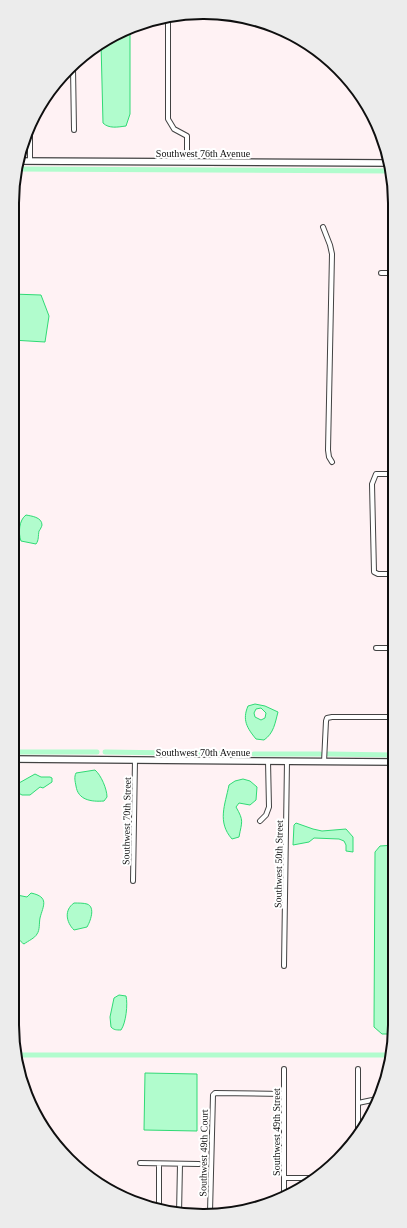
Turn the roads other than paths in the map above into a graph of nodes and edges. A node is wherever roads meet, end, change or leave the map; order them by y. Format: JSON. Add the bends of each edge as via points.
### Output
{"nodes":[{"id":1,"x":168,"y":23,"type":"edge"},
{"id":2,"x":73,"y":73,"type":"edge"},
{"id":3,"x":74,"y":130,"type":"dead end"},
{"id":4,"x":30,"y":141,"type":"edge"},
{"id":5,"x":24,"y":161,"type":"edge"},
{"id":6,"x":30,"y":161,"type":"junction"},
{"id":7,"x":187,"y":162,"type":"junction"},
{"id":8,"x":383,"y":163,"type":"edge"},
{"id":9,"x":323,"y":227,"type":"dead end"},
{"id":10,"x":381,"y":273,"type":"dead end"},
{"id":11,"x":388,"y":273,"type":"edge"},
{"id":12,"x":332,"y":462,"type":"dead end"},
{"id":13,"x":388,"y":474,"type":"edge"},
{"id":14,"x":388,"y":574,"type":"edge"},
{"id":15,"x":376,"y":648,"type":"dead end"},
{"id":16,"x":388,"y":648,"type":"edge"},
{"id":17,"x":388,"y":717,"type":"edge"},
{"id":18,"x":19,"y":759,"type":"edge"},
{"id":19,"x":135,"y":760,"type":"junction"},
{"id":20,"x":268,"y":761,"type":"junction"},
{"id":21,"x":287,"y":762,"type":"junction"},
{"id":22,"x":324,"y":762,"type":"junction"},
{"id":23,"x":388,"y":762,"type":"edge"},
{"id":24,"x":260,"y":821,"type":"dead end"},
{"id":25,"x":133,"y":881,"type":"dead end"},
{"id":26,"x":284,"y":966,"type":"dead end"},
{"id":27,"x":284,"y":1069,"type":"dead end"},
{"id":28,"x":358,"y":1069,"type":"dead end"},
{"id":29,"x":284,"y":1094,"type":"junction"},
{"id":30,"x":372,"y":1100,"type":"edge"},
{"id":31,"x":358,"y":1102,"type":"junction"},
{"id":32,"x":358,"y":1125,"type":"edge"},
{"id":33,"x":140,"y":1163,"type":"dead end"},
{"id":34,"x":159,"y":1164,"type":"junction"},
{"id":35,"x":180,"y":1164,"type":"junction"},
{"id":36,"x":199,"y":1164,"type":"dead end"},
{"id":37,"x":284,"y":1178,"type":"junction"},
{"id":38,"x":306,"y":1178,"type":"edge"},
{"id":39,"x":284,"y":1190,"type":"edge"},
{"id":40,"x":159,"y":1204,"type":"edge"},
{"id":41,"x":179,"y":1207,"type":"edge"},
{"id":42,"x":210,"y":1209,"type":"edge"}],
"edges":[{"from":1,"to":7,"type":"street","via":[[168,119],[174,129],[187,136]]},
{"from":2,"to":3,"type":"street"},
{"from":4,"to":6,"type":"street"},
{"from":5,"to":6,"type":"street","name":"Southwest 76th Avenue"},
{"from":6,"to":7,"type":"street","name":"Southwest 76th Avenue"},
{"from":7,"to":8,"type":"street","name":"Southwest 76th Avenue"},
{"from":9,"to":12,"type":"street","via":[[332,254],[328,450]]},
{"from":10,"to":11,"type":"street"},
{"from":13,"to":14,"type":"street","via":[[376,474],[372,484],[374,572]]},
{"from":15,"to":16,"type":"street"},
{"from":17,"to":22,"type":"street","via":[[327,718]]},
{"from":18,"to":19,"type":"street","name":"Southwest 70th Avenue"},
{"from":19,"to":20,"type":"street","name":"Southwest 70th Avenue"},
{"from":19,"to":25,"type":"street","name":"Southwest 70th Street"},
{"from":20,"to":21,"type":"street","name":"Southwest 70th Avenue"},
{"from":20,"to":24,"type":"street","via":[[269,807]]},
{"from":21,"to":22,"type":"street","name":"Southwest 70th Avenue"},
{"from":21,"to":26,"type":"street","name":"Southwest 50th Street"},
{"from":22,"to":23,"type":"street","name":"Southwest 70th Avenue"},
{"from":27,"to":29,"type":"street","name":"Southwest 49th Street"},
{"from":28,"to":31,"type":"street"},
{"from":29,"to":37,"type":"street","name":"Southwest 49th Street"},
{"from":29,"to":42,"type":"street","name":"Southwest 49th Court","via":[[213,1095]]},
{"from":30,"to":31,"type":"street"},
{"from":31,"to":32,"type":"street"},
{"from":33,"to":34,"type":"street"},
{"from":34,"to":35,"type":"street"},
{"from":34,"to":40,"type":"street"},
{"from":35,"to":36,"type":"street"},
{"from":35,"to":41,"type":"street"},
{"from":37,"to":38,"type":"street"},
{"from":37,"to":39,"type":"street","name":"Southwest 49th Street"}]}
